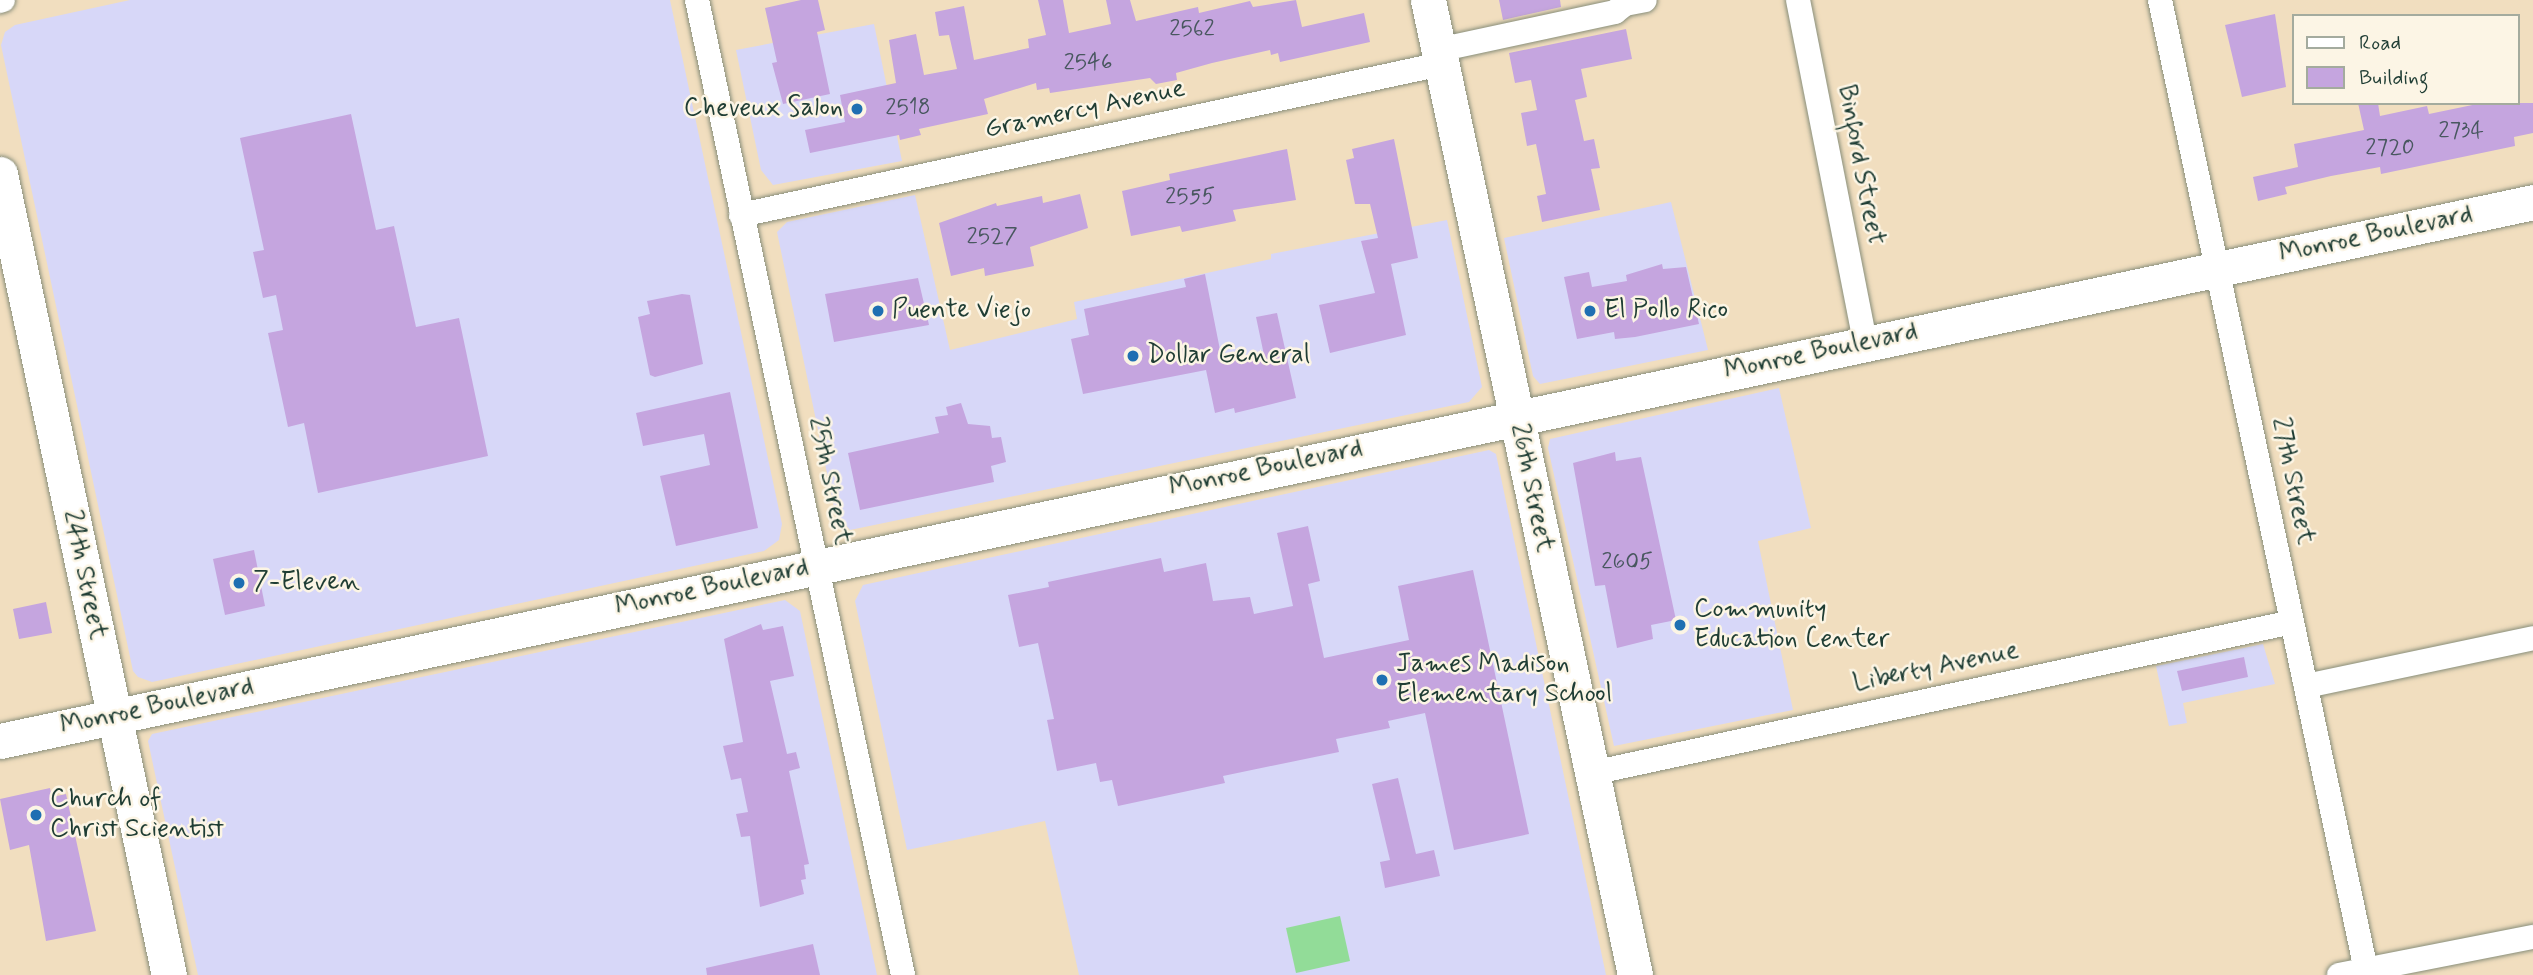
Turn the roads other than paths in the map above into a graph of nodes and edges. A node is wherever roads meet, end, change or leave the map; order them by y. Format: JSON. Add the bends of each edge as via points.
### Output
{"nodes":[{"id":1,"x":697,"y":0,"type":"edge"},
{"id":2,"x":1427,"y":0,"type":"edge"},
{"id":3,"x":1798,"y":0,"type":"edge"},
{"id":4,"x":2160,"y":0,"type":"edge"},
{"id":5,"x":1631,"y":1,"type":"edge"},
{"id":6,"x":1440,"y":57,"type":"junction"},
{"id":7,"x":0,"y":174,"type":"edge"},
{"id":8,"x":2533,"y":202,"type":"edge"},
{"id":9,"x":741,"y":215,"type":"junction"},
{"id":10,"x":2217,"y":270,"type":"junction"},
{"id":11,"x":1865,"y":341,"type":"junction"},
{"id":12,"x":1517,"y":419,"type":"junction"},
{"id":13,"x":817,"y":566,"type":"junction"},
{"id":14,"x":2292,"y":622,"type":"junction"},
{"id":15,"x":2533,"y":638,"type":"edge"},
{"id":16,"x":2306,"y":686,"type":"junction"},
{"id":17,"x":114,"y":716,"type":"junction"},
{"id":18,"x":0,"y":741,"type":"edge"},
{"id":19,"x":1592,"y":772,"type":"junction"},
{"id":20,"x":2533,"y":937,"type":"edge"},
{"id":21,"x":2366,"y":972,"type":"edge"},
{"id":22,"x":169,"y":975,"type":"edge"},
{"id":23,"x":903,"y":975,"type":"edge"},
{"id":24,"x":1635,"y":975,"type":"edge"},
{"id":25,"x":2339,"y":975,"type":"edge"}],
"edges":[{"from":1,"to":9,"type":"street","name":"25th Street"},
{"from":2,"to":6,"type":"street","name":"26th Street"},
{"from":3,"to":11,"type":"street","name":"Binford Street"},
{"from":4,"to":10,"type":"street","name":"27th Street"},
{"from":5,"to":6,"type":"street","name":"Gramercy Avenue","via":[[1615,12]]},
{"from":6,"to":9,"type":"street","name":"Gramercy Avenue"},
{"from":6,"to":12,"type":"street","name":"26th Street"},
{"from":7,"to":17,"type":"street","name":"24th Street"},
{"from":8,"to":10,"type":"street","name":"Monroe Boulevard"},
{"from":9,"to":13,"type":"street","name":"25th Street"},
{"from":10,"to":11,"type":"street","name":"Monroe Boulevard"},
{"from":10,"to":14,"type":"street","name":"27th Street"},
{"from":11,"to":12,"type":"street","name":"Monroe Boulevard"},
{"from":12,"to":13,"type":"street","name":"Monroe Boulevard","via":[[1318,457]]},
{"from":12,"to":19,"type":"street","name":"26th Street"},
{"from":13,"to":17,"type":"street","name":"Monroe Boulevard"},
{"from":13,"to":23,"type":"street","name":"25th Street"},
{"from":14,"to":16,"type":"street","name":"27th Street"},
{"from":14,"to":19,"type":"street","name":"Liberty Avenue"},
{"from":15,"to":16,"type":"street"},
{"from":16,"to":21,"type":"street","name":"27th Street"},
{"from":17,"to":18,"type":"street","name":"Monroe Boulevard"},
{"from":17,"to":22,"type":"street","name":"24th Street"},
{"from":19,"to":24,"type":"street","name":"26th Street"},
{"from":20,"to":21,"type":"street"},
{"from":21,"to":25,"type":"street"}]}
